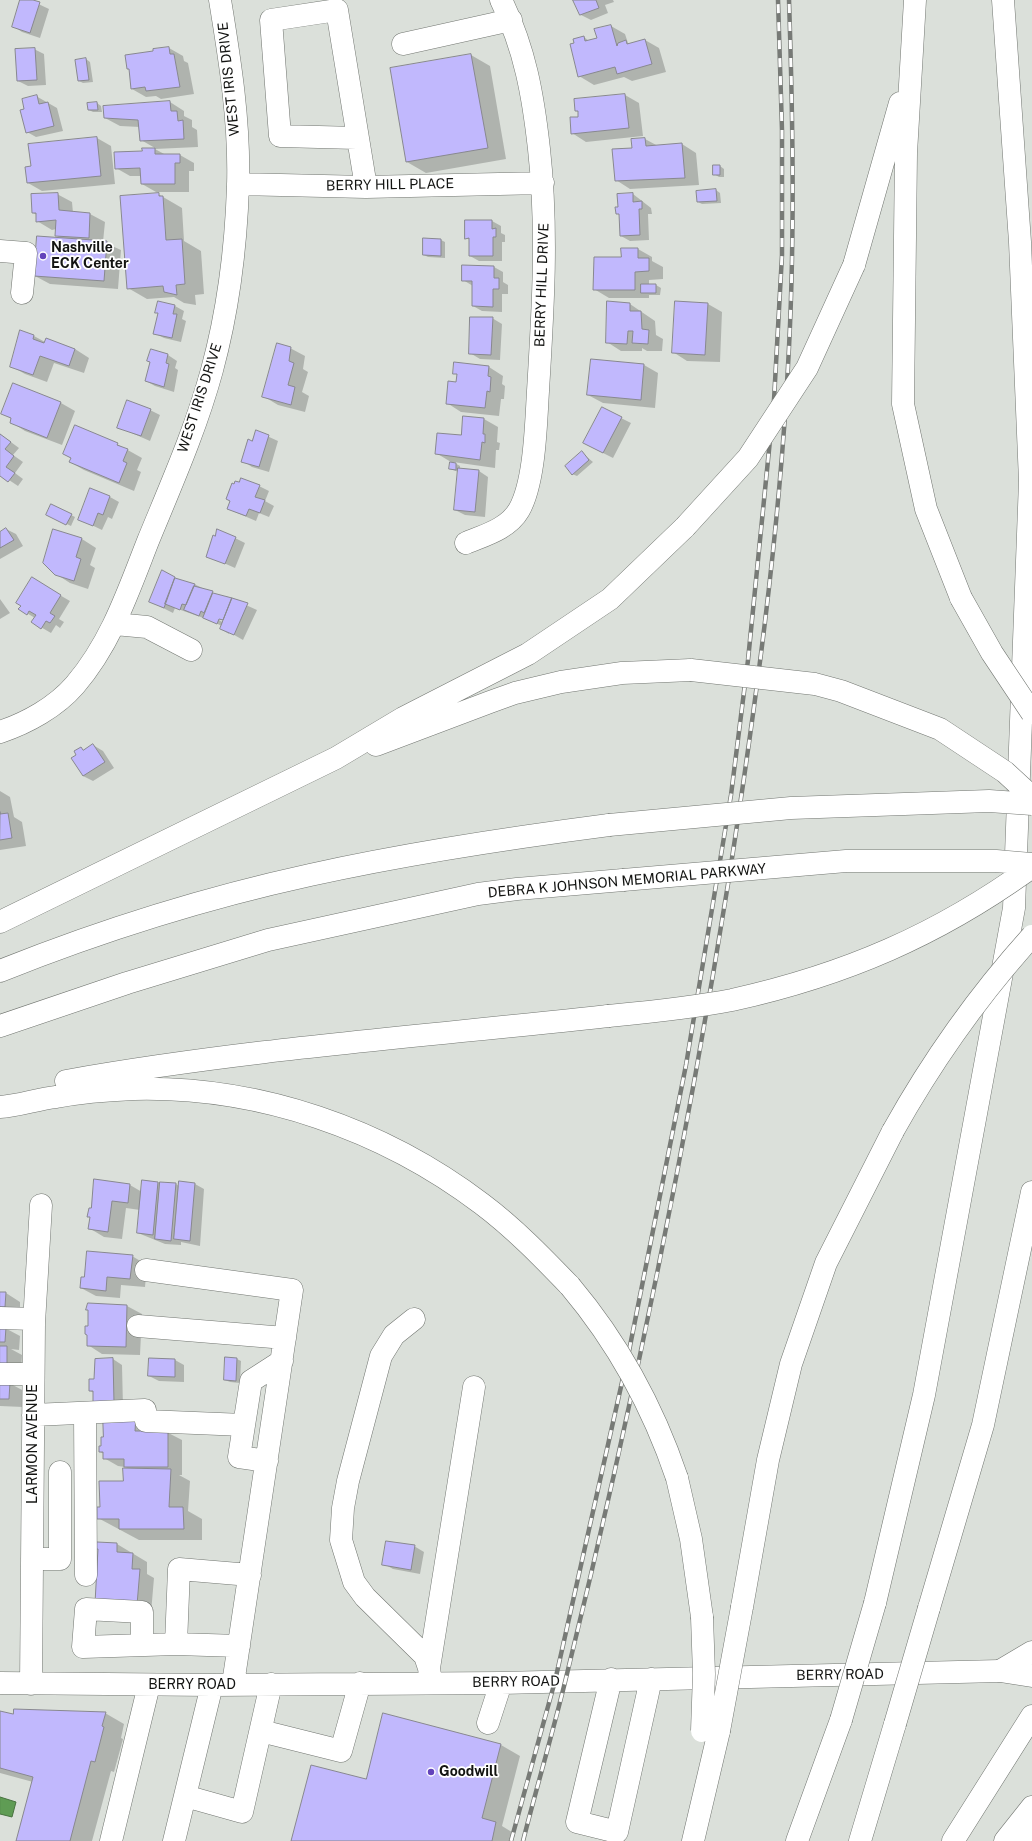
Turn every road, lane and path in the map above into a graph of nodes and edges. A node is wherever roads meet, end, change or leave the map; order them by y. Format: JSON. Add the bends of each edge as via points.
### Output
{"nodes":[{"id":1,"x":220,"y":0,"type":"edge"},
{"id":2,"x":501,"y":0,"type":"edge"},
{"id":3,"x":915,"y":0,"type":"edge"},
{"id":4,"x":1002,"y":0,"type":"edge"},
{"id":5,"x":511,"y":20,"type":"junction"},
{"id":6,"x":403,"y":44,"type":"dead end"},
{"id":7,"x":913,"y":57,"type":"junction"},
{"id":8,"x":357,"y":138,"type":"junction"},
{"id":9,"x":543,"y":183,"type":"junction"},
{"id":10,"x":238,"y":184,"type":"junction"},
{"id":11,"x":366,"y":187,"type":"junction"},
{"id":12,"x":0,"y":251,"type":"edge"},
{"id":13,"x":22,"y":293,"type":"dead end"},
{"id":14,"x":466,"y":543,"type":"dead end"},
{"id":15,"x":115,"y":624,"type":"junction"},
{"id":16,"x":191,"y":650,"type":"dead end"},
{"id":17,"x":1032,"y":713,"type":"edge"},
{"id":18,"x":0,"y":732,"type":"edge"},
{"id":19,"x":336,"y":758,"type":"junction"},
{"id":20,"x":1032,"y":797,"type":"edge"},
{"id":21,"x":1032,"y":804,"type":"edge"},
{"id":22,"x":1032,"y":864,"type":"edge"},
{"id":23,"x":1032,"y":867,"type":"edge"},
{"id":24,"x":0,"y":922,"type":"edge"},
{"id":25,"x":1032,"y":936,"type":"edge"},
{"id":26,"x":0,"y":971,"type":"edge"},
{"id":27,"x":0,"y":1026,"type":"edge"},
{"id":28,"x":0,"y":1095,"type":"edge"},
{"id":29,"x":0,"y":1106,"type":"edge"},
{"id":30,"x":1032,"y":1192,"type":"edge"},
{"id":31,"x":41,"y":1205,"type":"dead end"},
{"id":32,"x":146,"y":1270,"type":"dead end"},
{"id":33,"x":0,"y":1318,"type":"edge"},
{"id":34,"x":34,"y":1319,"type":"junction"},
{"id":35,"x":414,"y":1319,"type":"dead end"},
{"id":36,"x":138,"y":1326,"type":"dead end"},
{"id":37,"x":285,"y":1338,"type":"junction"},
{"id":38,"x":282,"y":1361,"type":"junction"},
{"id":39,"x":0,"y":1374,"type":"edge"},
{"id":40,"x":33,"y":1374,"type":"junction"},
{"id":41,"x":474,"y":1387,"type":"dead end"},
{"id":42,"x":85,"y":1413,"type":"junction"},
{"id":43,"x":33,"y":1414,"type":"junction"},
{"id":44,"x":244,"y":1425,"type":"junction"},
{"id":45,"x":267,"y":1461,"type":"junction"},
{"id":46,"x":33,"y":1472,"type":"junction"},
{"id":47,"x":60,"y":1472,"type":"junction"},
{"id":48,"x":85,"y":1472,"type":"junction"},
{"id":49,"x":60,"y":1524,"type":"junction"},
{"id":50,"x":86,"y":1524,"type":"junction"},
{"id":51,"x":32,"y":1559,"type":"junction"},
{"id":52,"x":86,"y":1575,"type":"dead end"},
{"id":53,"x":250,"y":1575,"type":"junction"},
{"id":54,"x":176,"y":1644,"type":"junction"},
{"id":55,"x":142,"y":1645,"type":"dead end"},
{"id":56,"x":239,"y":1646,"type":"junction"},
{"id":57,"x":1032,"y":1652,"type":"edge"},
{"id":58,"x":1000,"y":1671,"type":"junction"},
{"id":59,"x":430,"y":1675,"type":"junction"},
{"id":60,"x":1032,"y":1676,"type":"edge"},
{"id":61,"x":611,"y":1679,"type":"junction"},
{"id":62,"x":651,"y":1679,"type":"junction"},
{"id":63,"x":0,"y":1683,"type":"edge"},
{"id":64,"x":360,"y":1683,"type":"junction"},
{"id":65,"x":501,"y":1683,"type":"junction"},
{"id":66,"x":31,"y":1684,"type":"junction"},
{"id":67,"x":271,"y":1684,"type":"junction"},
{"id":68,"x":149,"y":1685,"type":"junction"},
{"id":69,"x":223,"y":1685,"type":"junction"},
{"id":70,"x":1031,"y":1718,"type":"edge"},
{"id":71,"x":488,"y":1723,"type":"dead end"},
{"id":72,"x":261,"y":1731,"type":"junction"},
{"id":73,"x":711,"y":1731,"type":"junction"},
{"id":74,"x":185,"y":1796,"type":"junction"},
{"id":75,"x":1032,"y":1807,"type":"edge"},
{"id":76,"x":616,"y":1837,"type":"edge"},
{"id":77,"x":111,"y":1841,"type":"edge"},
{"id":78,"x":174,"y":1841,"type":"edge"},
{"id":79,"x":692,"y":1841,"type":"edge"},
{"id":80,"x":797,"y":1841,"type":"edge"},
{"id":81,"x":860,"y":1841,"type":"edge"},
{"id":82,"x":953,"y":1841,"type":"edge"},
{"id":83,"x":1005,"y":1841,"type":"edge"}],
"edges":[{"from":1,"to":10,"type":"main road","name":"WEST IRIS DRIVE","via":[[232,74]]},
{"from":2,"to":5,"type":"main road","name":"BERRY HILL DRIVE"},
{"from":3,"to":7,"type":"main road"},
{"from":4,"to":80,"type":"main road","bridge":true,"via":[[1020,242],[1030,481],[1014,908],[924,1395],[875,1603],[842,1720]]},
{"from":5,"to":6,"type":"main road"},
{"from":5,"to":9,"type":"main road","name":"BERRY HILL DRIVE","via":[[532,90]]},
{"from":7,"to":17,"type":"main road","bridge":true,"via":[[906,153],[903,404],[926,509],[961,598],[992,653]]},
{"from":7,"to":19,"type":"main road","bridge":true,"via":[[854,265],[807,368],[748,458],[685,527],[610,599],[559,634],[497,671],[403,718]]},
{"from":8,"to":8,"type":"main road","via":[[337,10],[271,20],[280,136]]},
{"from":8,"to":11,"type":"main road"},
{"from":9,"to":11,"type":"main road","name":"BERRY HILL PLACE"},
{"from":9,"to":14,"type":"main road","name":"BERRY HILL DRIVE","via":[[546,257],[544,297],[535,422],[527,490],[519,510],[508,522]]},
{"from":10,"to":11,"type":"main road","name":"BERRY HILL PLACE"},
{"from":10,"to":15,"type":"main road","name":"WEST IRIS DRIVE","via":[[231,270],[211,373],[187,443]]},
{"from":12,"to":13,"type":"main road","via":[[26,253]]},
{"from":15,"to":16,"type":"main road","via":[[147,627]]},
{"from":15,"to":18,"type":"main road","name":"WEST IRIS DRIVE","via":[[92,664],[66,695],[26,722]]},
{"from":19,"to":20,"type":"main road","bridge":true,"via":[[393,740],[502,698],[561,682],[622,672],[691,670],[815,684],[841,690],[940,729],[1005,772]]},
{"from":19,"to":24,"type":"main road"},
{"from":21,"to":26,"type":"main road","bridge":true,"via":[[989,801],[791,808],[609,825],[400,856],[309,875],[140,921]]},
{"from":22,"to":27,"type":"main road","name":"DEBRA K JOHNSON MEMORIAL PARKWAY","bridge":true,"via":[[996,861],[846,862],[478,894],[268,940],[127,983]]},
{"from":23,"to":28,"type":"main road","bridge":true,"via":[[990,897],[945,924],[891,949],[846,968],[730,1000],[242,1056],[94,1076]]},
{"from":25,"to":73,"type":"main road","bridge":true,"via":[[979,999],[923,1080],[893,1131],[826,1263],[791,1364],[768,1460],[742,1607]]},
{"from":29,"to":73,"type":"main road","bridge":true,"via":[[93,1092],[156,1089],[231,1096],[273,1105],[312,1116],[385,1144],[454,1185],[514,1231],[570,1286],[595,1317],[621,1356],[655,1419],[677,1478],[691,1539],[702,1617],[704,1674]]},
{"from":30,"to":81,"type":"main road","bridge":true,"via":[[983,1425]]},
{"from":31,"to":34,"type":"main road","name":"LARMON AVENUE"},
{"from":32,"to":37,"type":"main road","via":[[292,1290]]},
{"from":33,"to":34,"type":"main road"},
{"from":34,"to":40,"type":"main road","name":"LARMON AVENUE"},
{"from":35,"to":59,"type":"main road","via":[[394,1336],[382,1356],[348,1481],[341,1540],[354,1582],[365,1597],[417,1646],[425,1656]]},
{"from":36,"to":37,"type":"main road"},
{"from":37,"to":38,"type":"main road"},
{"from":38,"to":44,"type":"main road","via":[[251,1382]]},
{"from":38,"to":45,"type":"main road"},
{"from":39,"to":40,"type":"main road"},
{"from":40,"to":43,"type":"main road","name":"LARMON AVENUE"},
{"from":41,"to":59,"type":"main road"},
{"from":42,"to":43,"type":"main road"},
{"from":42,"to":44,"type":"main road","via":[[145,1410],[146,1421]]},
{"from":42,"to":48,"type":"main road"},
{"from":43,"to":46,"type":"main road","name":"LARMON AVENUE"},
{"from":44,"to":45,"type":"main road","via":[[239,1457]]},
{"from":45,"to":53,"type":"main road"},
{"from":46,"to":47,"type":"main road"},
{"from":46,"to":51,"type":"main road","name":"LARMON AVENUE"},
{"from":47,"to":48,"type":"main road"},
{"from":47,"to":49,"type":"main road"},
{"from":48,"to":50,"type":"main road"},
{"from":49,"to":50,"type":"main road"},
{"from":49,"to":51,"type":"main road","via":[[60,1559]]},
{"from":50,"to":52,"type":"main road"},
{"from":51,"to":66,"type":"main road","name":"LARMON AVENUE"},
{"from":53,"to":54,"type":"main road","via":[[179,1569]]},
{"from":53,"to":56,"type":"main road"},
{"from":54,"to":55,"type":"main road"},
{"from":54,"to":56,"type":"main road"},
{"from":56,"to":69,"type":"main road"},
{"from":57,"to":58,"type":"main road"},
{"from":58,"to":60,"type":"main road","name":"BERRY ROAD"},
{"from":58,"to":62,"type":"main road","name":"BERRY ROAD"},
{"from":59,"to":64,"type":"main road","name":"BERRY ROAD"},
{"from":59,"to":65,"type":"main road","name":"BERRY ROAD"},
{"from":61,"to":62,"type":"main road","name":"BERRY ROAD"},
{"from":61,"to":65,"type":"main road","name":"BERRY ROAD"},
{"from":61,"to":76,"type":"main road","via":[[577,1822]]},
{"from":62,"to":76,"type":"main road"},
{"from":63,"to":66,"type":"main road","name":"BERRY ROAD"},
{"from":64,"to":67,"type":"main road","name":"BERRY ROAD"},
{"from":64,"to":72,"type":"main road","via":[[342,1750]]},
{"from":65,"to":71,"type":"main road"},
{"from":66,"to":68,"type":"main road","name":"BERRY ROAD"},
{"from":67,"to":69,"type":"main road","name":"BERRY ROAD"},
{"from":67,"to":72,"type":"main road"},
{"from":68,"to":69,"type":"main road","name":"BERRY ROAD"},
{"from":68,"to":77,"type":"main road"},
{"from":69,"to":74,"type":"main road"},
{"from":70,"to":82,"type":"main road"},
{"from":72,"to":74,"type":"main road","via":[[242,1812]]},
{"from":73,"to":79,"type":"main road"},
{"from":74,"to":78,"type":"main road"},
{"from":75,"to":83,"type":"main road"}]}
